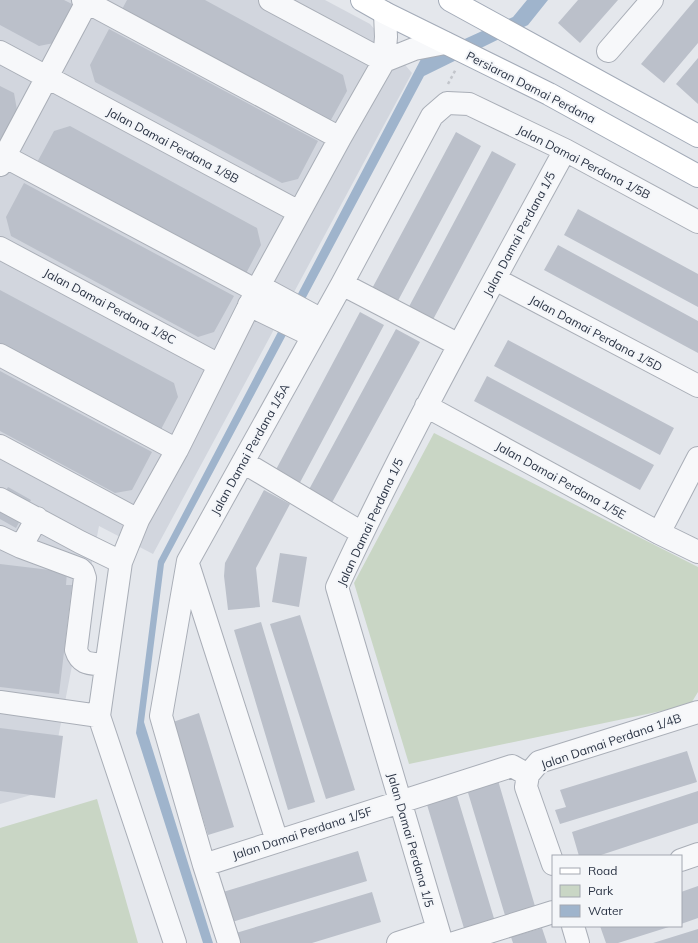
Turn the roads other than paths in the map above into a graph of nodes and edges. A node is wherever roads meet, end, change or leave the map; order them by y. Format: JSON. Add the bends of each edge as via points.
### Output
{"nodes":[{"id":1,"x":270,"y":0,"type":"edge"},
{"id":2,"x":362,"y":0,"type":"edge"},
{"id":3,"x":450,"y":0,"type":"edge"},
{"id":4,"x":652,"y":0,"type":"edge"},
{"id":5,"x":86,"y":1,"type":"edge"},
{"id":6,"x":385,"y":13,"type":"junction"},
{"id":7,"x":445,"y":43,"type":"junction"},
{"id":8,"x":608,"y":51,"type":"dead end"},
{"id":9,"x":0,"y":52,"type":"edge"},
{"id":10,"x":384,"y":61,"type":"junction"},
{"id":11,"x":47,"y":77,"type":"junction"},
{"id":12,"x":447,"y":103,"type":"joint"},
{"id":13,"x":698,"y":136,"type":"edge"},
{"id":14,"x":340,"y":138,"type":"junction"},
{"id":15,"x":564,"y":150,"type":"junction"},
{"id":16,"x":2,"y":158,"type":"edge"},
{"id":17,"x":698,"y":176,"type":"edge"},
{"id":18,"x":299,"y":212,"type":"junction"},
{"id":19,"x":698,"y":222,"type":"edge"},
{"id":20,"x":0,"y":248,"type":"edge"},
{"id":21,"x":495,"y":279,"type":"junction"},
{"id":22,"x":342,"y":284,"type":"junction"},
{"id":23,"x":255,"y":294,"type":"junction"},
{"id":24,"x":312,"y":325,"type":"junction"},
{"id":25,"x":459,"y":345,"type":"junction"},
{"id":26,"x":0,"y":355,"type":"edge"},
{"id":27,"x":219,"y":365,"type":"junction"},
{"id":28,"x":698,"y":386,"type":"edge"},
{"id":29,"x":426,"y":406,"type":"junction"},
{"id":30,"x":0,"y":446,"type":"edge"},
{"id":31,"x":176,"y":450,"type":"junction"},
{"id":32,"x":698,"y":458,"type":"edge"},
{"id":33,"x":243,"y":462,"type":"junction"},
{"id":34,"x":0,"y":499,"type":"edge"},
{"id":35,"x":37,"y":518,"type":"junction"},
{"id":36,"x":138,"y":520,"type":"junction"},
{"id":37,"x":362,"y":533,"type":"junction"},
{"id":38,"x":659,"y":533,"type":"junction"},
{"id":39,"x":0,"y":537,"type":"edge"},
{"id":40,"x":21,"y":546,"type":"junction"},
{"id":41,"x":698,"y":552,"type":"edge"},
{"id":42,"x":188,"y":561,"type":"junction"},
{"id":43,"x":121,"y":562,"type":"junction"},
{"id":44,"x":106,"y":665,"type":"junction"},
{"id":45,"x":0,"y":702,"type":"edge"},
{"id":46,"x":698,"y":712,"type":"edge"},
{"id":47,"x":99,"y":716,"type":"junction"},
{"id":48,"x":528,"y":776,"type":"junction"},
{"id":49,"x":400,"y":802,"type":"junction"},
{"id":50,"x":277,"y":841,"type":"junction"},
{"id":51,"x":698,"y":854,"type":"edge"},
{"id":52,"x":682,"y":860,"type":"edge"},
{"id":53,"x":552,"y":861,"type":"edge"},
{"id":54,"x":204,"y":865,"type":"junction"},
{"id":55,"x":552,"y":912,"type":"edge"},
{"id":56,"x":572,"y":927,"type":"edge"},
{"id":57,"x":444,"y":939,"type":"edge"},
{"id":58,"x":175,"y":943,"type":"edge"},
{"id":59,"x":229,"y":943,"type":"edge"},
{"id":60,"x":398,"y":943,"type":"edge"},
{"id":61,"x":578,"y":943,"type":"edge"}],
"edges":[{"from":1,"to":10,"type":"street"},
{"from":2,"to":6,"type":"main road","name":"Persiaran Damai Perdana"},
{"from":3,"to":13,"type":"main road"},
{"from":4,"to":8,"type":"street"},
{"from":5,"to":11,"type":"street"},
{"from":5,"to":14,"type":"street"},
{"from":6,"to":7,"type":"main road","name":"Persiaran Damai Perdana"},
{"from":6,"to":10,"type":"street"},
{"from":7,"to":10,"type":"street","via":[[414,49]]},
{"from":7,"to":17,"type":"main road","name":"Persiaran Damai Perdana","via":[[549,94]]},
{"from":9,"to":11,"type":"street","name":"Jalan Damai Perdana 1/8B"},
{"from":10,"to":14,"type":"street"},
{"from":11,"to":16,"type":"street"},
{"from":11,"to":18,"type":"street","name":"Jalan Damai Perdana 1/8B"},
{"from":12,"to":15,"type":"street","name":"Jalan Damai Perdana 1/5B","via":[[469,104]]},
{"from":12,"to":22,"type":"street","name":"Jalan Damai Perdana 1/5A","via":[[432,116]]},
{"from":14,"to":18,"type":"street"},
{"from":15,"to":19,"type":"street","name":"Jalan Damai Perdana 1/5B"},
{"from":15,"to":21,"type":"street","name":"Jalan Damai Perdana 1/5"},
{"from":16,"to":23,"type":"street"},
{"from":18,"to":23,"type":"street"},
{"from":20,"to":27,"type":"street","name":"Jalan Damai Perdana 1/8C"},
{"from":21,"to":25,"type":"street","name":"Jalan Damai Perdana 1/5"},
{"from":21,"to":28,"type":"street","name":"Jalan Damai Perdana 1/5D"},
{"from":22,"to":24,"type":"street","name":"Jalan Damai Perdana 1/5A"},
{"from":22,"to":25,"type":"street"},
{"from":23,"to":24,"type":"street"},
{"from":23,"to":27,"type":"street"},
{"from":24,"to":33,"type":"street","name":"Jalan Damai Perdana 1/5A"},
{"from":25,"to":29,"type":"street","name":"Jalan Damai Perdana 1/5"},
{"from":26,"to":31,"type":"street"},
{"from":27,"to":31,"type":"street"},
{"from":29,"to":37,"type":"street","name":"Jalan Damai Perdana 1/5"},
{"from":29,"to":38,"type":"street","name":"Jalan Damai Perdana 1/5E"},
{"from":30,"to":36,"type":"street"},
{"from":31,"to":36,"type":"street"},
{"from":32,"to":38,"type":"street"},
{"from":33,"to":37,"type":"street"},
{"from":33,"to":42,"type":"street","name":"Jalan Damai Perdana 1/5A"},
{"from":34,"to":35,"type":"street"},
{"from":35,"to":40,"type":"street"},
{"from":35,"to":43,"type":"street"},
{"from":36,"to":43,"type":"street"},
{"from":37,"to":49,"type":"street","name":"Jalan Damai Perdana 1/5","via":[[337,587]]},
{"from":38,"to":41,"type":"street","name":"Jalan Damai Perdana 1/5E"},
{"from":39,"to":40,"type":"street"},
{"from":40,"to":44,"type":"street","via":[[84,572],[76,650],[83,662]]},
{"from":42,"to":50,"type":"street"},
{"from":42,"to":54,"type":"street","name":"Jalan Damai Perdana 1/5A","via":[[161,716]]},
{"from":43,"to":44,"type":"street"},
{"from":44,"to":47,"type":"street"},
{"from":45,"to":47,"type":"street"},
{"from":46,"to":48,"type":"street","name":"Jalan Damai Perdana 1/4B","via":[[539,762]]},
{"from":47,"to":58,"type":"street"},
{"from":48,"to":49,"type":"street","name":"Jalan Damai Perdana 1/5F","via":[[512,766]]},
{"from":48,"to":53,"type":"street","via":[[526,787]]},
{"from":49,"to":50,"type":"street","name":"Jalan Damai Perdana 1/5F"},
{"from":49,"to":57,"type":"street","name":"Jalan Damai Perdana 1/5"},
{"from":50,"to":54,"type":"street","name":"Jalan Damai Perdana 1/5F"},
{"from":51,"to":52,"type":"street"},
{"from":54,"to":59,"type":"street","name":"Jalan Damai Perdana 1/5A"},
{"from":55,"to":57,"type":"street"},
{"from":56,"to":61,"type":"street"},
{"from":57,"to":60,"type":"street"}]}
